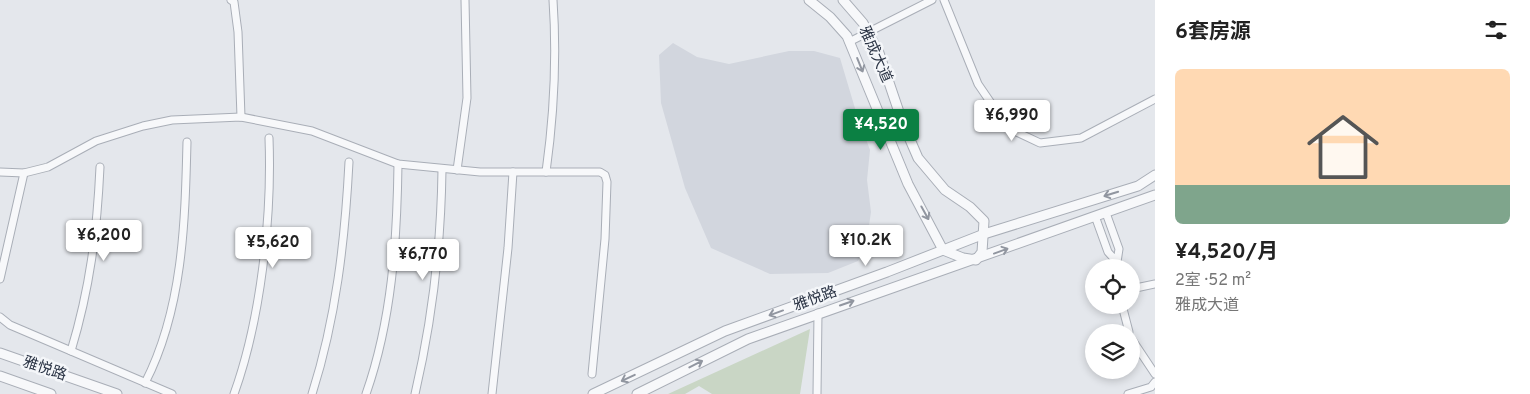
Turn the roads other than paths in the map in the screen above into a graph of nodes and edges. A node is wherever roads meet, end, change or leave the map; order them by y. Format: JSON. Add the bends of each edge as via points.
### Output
{"nodes":[{"id":1,"x":231,"y":0,"type":"edge"},
{"id":2,"x":465,"y":0,"type":"edge"},
{"id":3,"x":553,"y":0,"type":"edge"},
{"id":4,"x":809,"y":0,"type":"edge"},
{"id":5,"x":842,"y":0,"type":"edge"},
{"id":6,"x":932,"y":0,"type":"edge"},
{"id":7,"x":944,"y":0,"type":"edge"},
{"id":8,"x":869,"y":32,"type":"junction"},
{"id":9,"x":850,"y":42,"type":"junction"},
{"id":10,"x":1155,"y":99,"type":"edge"},
{"id":11,"x":241,"y":117,"type":"junction"},
{"id":12,"x":269,"y":138,"type":"dead end"},
{"id":13,"x":187,"y":142,"type":"dead end"},
{"id":14,"x":348,"y":162,"type":"dead end"},
{"id":15,"x":398,"y":164,"type":"junction"},
{"id":16,"x":100,"y":167,"type":"dead end"},
{"id":17,"x":442,"y":170,"type":"junction"},
{"id":18,"x":457,"y":170,"type":"junction"},
{"id":19,"x":0,"y":172,"type":"edge"},
{"id":20,"x":513,"y":172,"type":"junction"},
{"id":21,"x":546,"y":172,"type":"junction"},
{"id":22,"x":24,"y":174,"type":"junction"},
{"id":23,"x":1155,"y":175,"type":"edge"},
{"id":24,"x":1155,"y":194,"type":"edge"},
{"id":25,"x":1106,"y":213,"type":"junction"},
{"id":26,"x":1095,"y":216,"type":"junction"},
{"id":27,"x":984,"y":234,"type":"junction"},
{"id":28,"x":943,"y":250,"type":"junction"},
{"id":29,"x":1113,"y":259,"type":"edge"},
{"id":30,"x":1118,"y":259,"type":"edge"},
{"id":31,"x":976,"y":260,"type":"junction"},
{"id":32,"x":0,"y":279,"type":"edge"},
{"id":33,"x":1155,"y":284,"type":"edge"},
{"id":34,"x":1140,"y":287,"type":"edge"},
{"id":35,"x":818,"y":313,"type":"junction"},
{"id":36,"x":0,"y":317,"type":"edge"},
{"id":37,"x":71,"y":351,"type":"junction"},
{"id":38,"x":1140,"y":352,"type":"edge"},
{"id":39,"x":0,"y":353,"type":"edge"},
{"id":40,"x":592,"y":374,"type":"dead end"},
{"id":41,"x":1155,"y":374,"type":"edge"},
{"id":42,"x":0,"y":376,"type":"edge"},
{"id":43,"x":1155,"y":382,"type":"edge"},
{"id":44,"x":145,"y":383,"type":"junction"},
{"id":45,"x":50,"y":394,"type":"edge"},
{"id":46,"x":117,"y":394,"type":"edge"},
{"id":47,"x":172,"y":394,"type":"edge"},
{"id":48,"x":234,"y":394,"type":"edge"},
{"id":49,"x":312,"y":394,"type":"edge"},
{"id":50,"x":366,"y":394,"type":"edge"},
{"id":51,"x":415,"y":394,"type":"edge"},
{"id":52,"x":492,"y":394,"type":"edge"},
{"id":53,"x":593,"y":394,"type":"edge"},
{"id":54,"x":637,"y":394,"type":"edge"},
{"id":55,"x":817,"y":394,"type":"edge"},
{"id":56,"x":1128,"y":394,"type":"edge"}],
"edges":[{"from":1,"to":11,"type":"street","via":[[234,2],[238,32]]},
{"from":2,"to":18,"type":"street","via":[[467,98]]},
{"from":3,"to":21,"type":"street","via":[[555,84]]},
{"from":4,"to":9,"type":"street","via":[[830,17]]},
{"from":5,"to":8,"type":"street","name":"雅成大道"},
{"from":6,"to":8,"type":"street"},
{"from":7,"to":10,"type":"street","via":[[978,84],[1008,128],[1040,143],[1081,138]]},
{"from":8,"to":9,"type":"street"},
{"from":8,"to":27,"type":"street","name":"雅成大道","via":[[918,158],[945,190],[970,206],[984,221]]},
{"from":9,"to":28,"type":"street","one_way":true,"via":[[908,184]]},
{"from":11,"to":15,"type":"street","via":[[312,132]]},
{"from":11,"to":22,"type":"street","via":[[172,120],[143,126],[96,141],[48,168]]},
{"from":12,"to":48,"type":"street","via":[[270,171],[263,261]]},
{"from":13,"to":44,"type":"street","via":[[186,204],[177,282],[159,356]]},
{"from":14,"to":49,"type":"street","via":[[346,222],[339,272],[323,360]]},
{"from":15,"to":17,"type":"street"},
{"from":15,"to":50,"type":"street","via":[[391,287],[382,339]]},
{"from":16,"to":37,"type":"street","via":[[93,263],[85,306]]},
{"from":17,"to":18,"type":"street"},
{"from":17,"to":51,"type":"street","via":[[437,259]]},
{"from":18,"to":20,"type":"street"},
{"from":19,"to":22,"type":"street"},
{"from":20,"to":21,"type":"street"},
{"from":20,"to":52,"type":"street"},
{"from":21,"to":40,"type":"street","via":[[590,171],[605,175],[605,239]]},
{"from":22,"to":32,"type":"street"},
{"from":23,"to":27,"type":"street","name":"雅悦路","one_way":true,"via":[[1138,186]]},
{"from":24,"to":25,"type":"street","name":"雅悦路"},
{"from":25,"to":26,"type":"street","name":"雅悦路"},
{"from":25,"to":30,"type":"street","via":[[1119,249]]},
{"from":26,"to":29,"type":"street"},
{"from":31,"to":26,"type":"street","name":"雅悦路","one_way":true},
{"from":27,"to":28,"type":"street","name":"雅悦路"},
{"from":27,"to":31,"type":"street","via":[[982,252]]},
{"from":28,"to":31,"type":"street"},
{"from":28,"to":53,"type":"street","name":"雅悦路","one_way":true,"via":[[725,331]]},
{"from":35,"to":31,"type":"street","name":"雅悦路","one_way":true},
{"from":33,"to":34,"type":"street"},
{"from":54,"to":35,"type":"street","name":"雅悦路","one_way":true,"via":[[748,339]]},
{"from":35,"to":55,"type":"street"},
{"from":36,"to":37,"type":"street","via":[[10,325]]},
{"from":37,"to":44,"type":"street"},
{"from":38,"to":41,"type":"street"},
{"from":39,"to":46,"type":"street","name":"雅悦路"},
{"from":42,"to":45,"type":"street","name":"雅悦路"},
{"from":43,"to":56,"type":"street","via":[[1151,387]]},
{"from":44,"to":47,"type":"street"}]}
